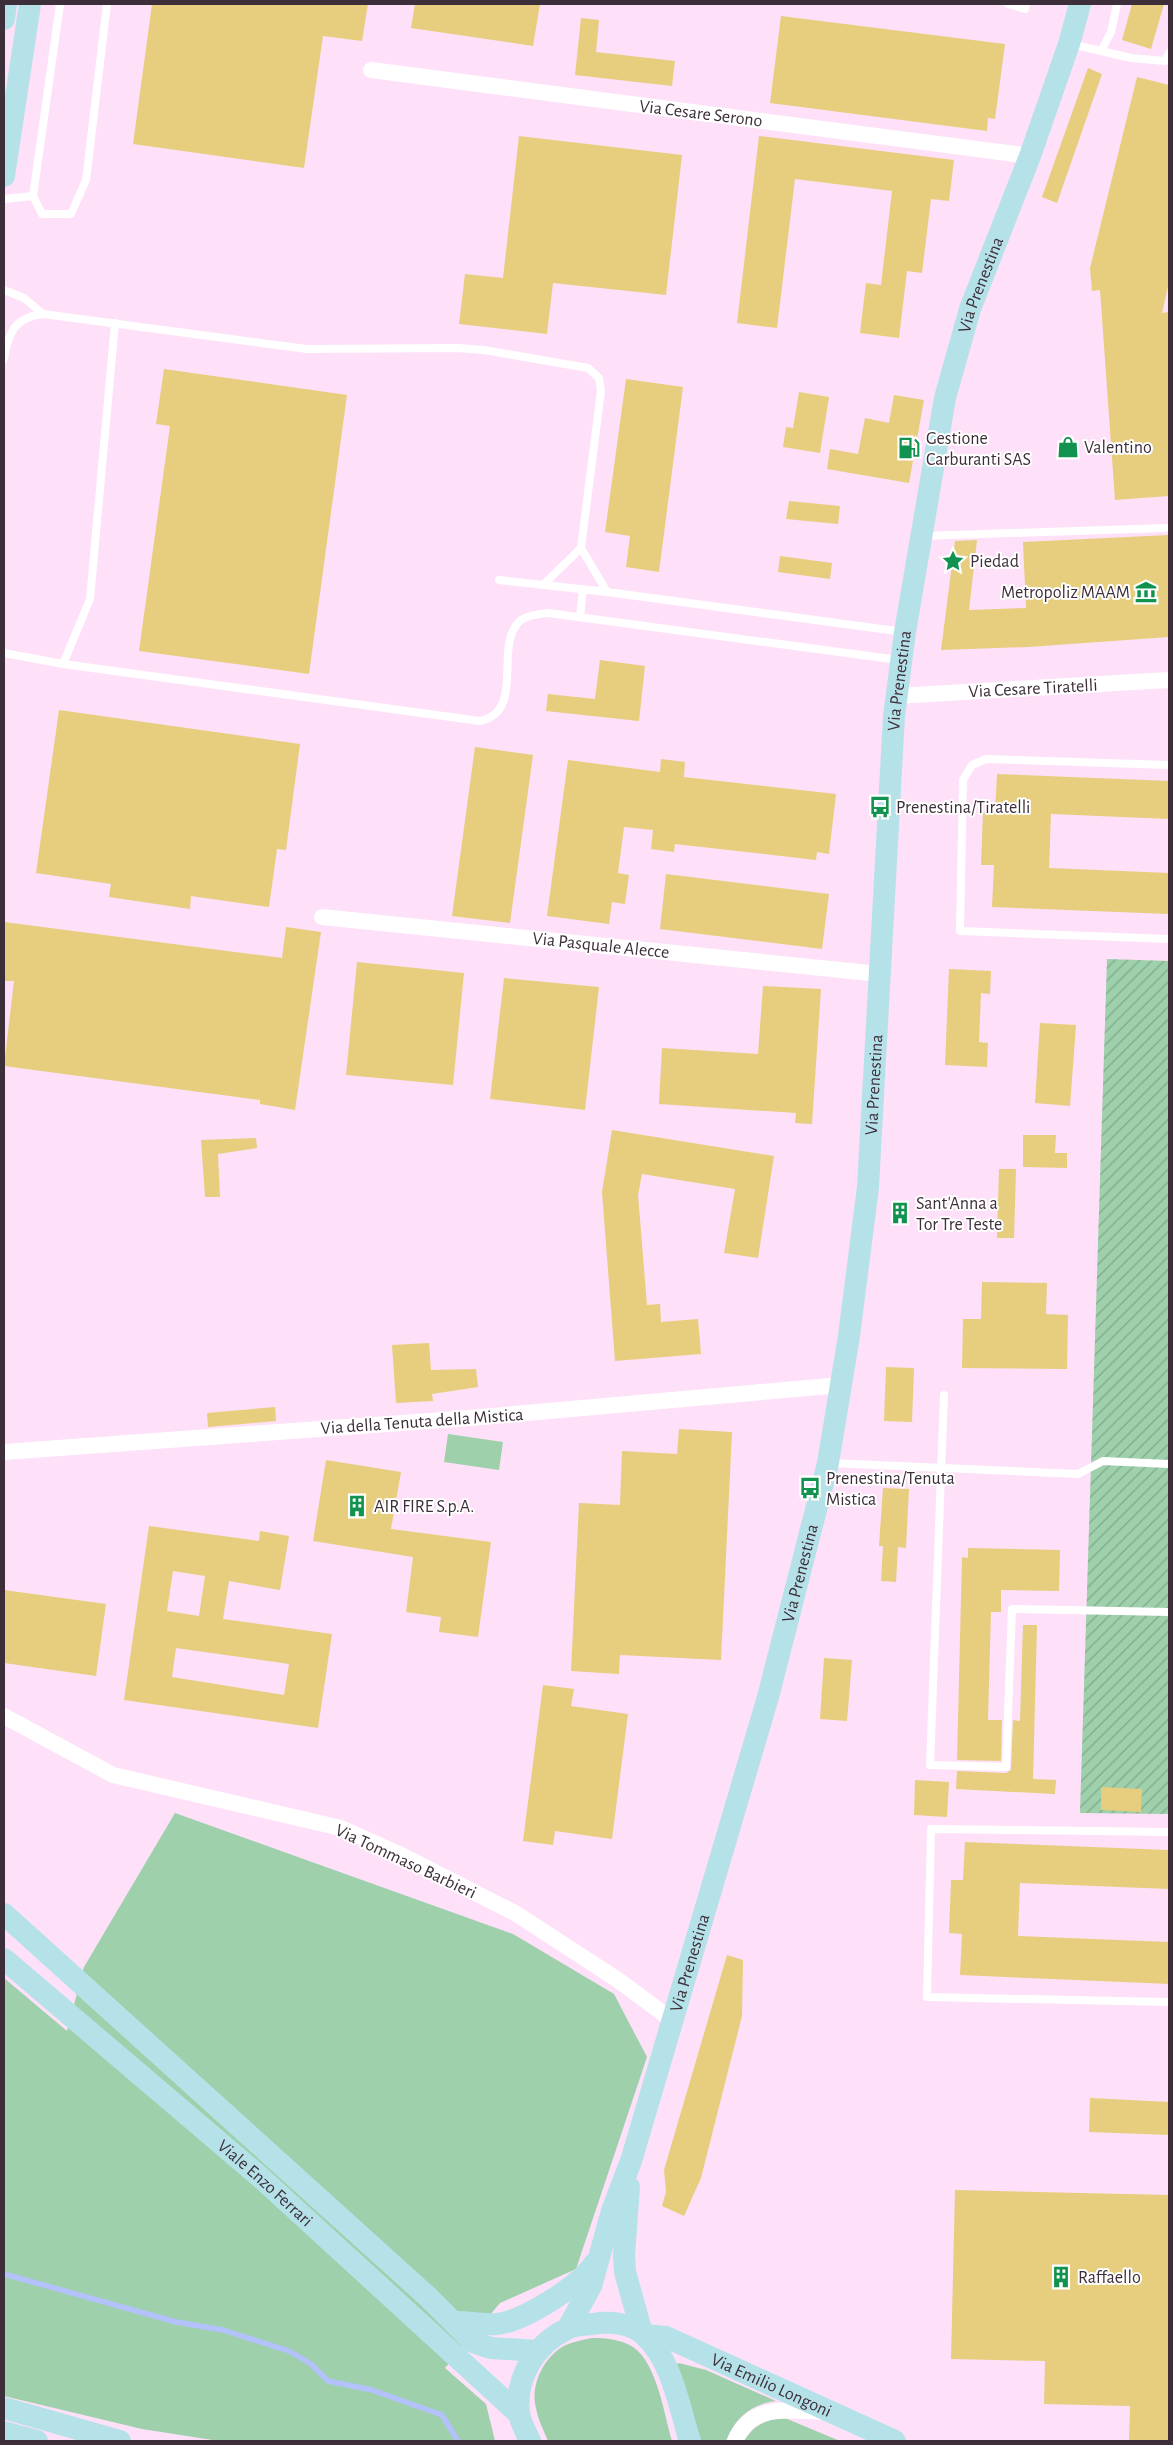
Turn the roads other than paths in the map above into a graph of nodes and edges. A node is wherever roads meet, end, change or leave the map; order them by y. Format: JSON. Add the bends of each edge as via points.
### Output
{"nodes":[{"id":1,"x":6,"y":4,"type":"edge"},
{"id":2,"x":30,"y":4,"type":"edge"},
{"id":3,"x":60,"y":4,"type":"edge"},
{"id":4,"x":107,"y":4,"type":"edge"},
{"id":5,"x":1008,"y":4,"type":"edge"},
{"id":6,"x":1026,"y":4,"type":"edge"},
{"id":7,"x":1080,"y":4,"type":"edge"},
{"id":8,"x":1117,"y":4,"type":"edge"},
{"id":9,"x":4,"y":19,"type":"edge"},
{"id":10,"x":1069,"y":44,"type":"junction"},
{"id":11,"x":1101,"y":51,"type":"junction"},
{"id":12,"x":1169,"y":53,"type":"edge"},
{"id":13,"x":371,"y":70,"type":"dead end"},
{"id":14,"x":1030,"y":156,"type":"junction"},
{"id":15,"x":4,"y":176,"type":"edge"},
{"id":16,"x":33,"y":196,"type":"junction"},
{"id":17,"x":4,"y":199,"type":"edge"},
{"id":18,"x":4,"y":290,"type":"edge"},
{"id":19,"x":44,"y":314,"type":"junction"},
{"id":20,"x":115,"y":323,"type":"junction"},
{"id":21,"x":4,"y":359,"type":"edge"},
{"id":22,"x":1165,"y":528,"type":"dead end"},
{"id":23,"x":921,"y":536,"type":"junction"},
{"id":24,"x":581,"y":548,"type":"junction"},
{"id":25,"x":499,"y":580,"type":"dead end"},
{"id":26,"x":543,"y":585,"type":"junction"},
{"id":27,"x":583,"y":589,"type":"junction"},
{"id":28,"x":607,"y":592,"type":"junction"},
{"id":29,"x":580,"y":617,"type":"junction"},
{"id":30,"x":905,"y":632,"type":"junction"},
{"id":31,"x":4,"y":653,"type":"edge"},
{"id":32,"x":901,"y":660,"type":"junction"},
{"id":33,"x":63,"y":664,"type":"junction"},
{"id":34,"x":1169,"y":680,"type":"edge"},
{"id":35,"x":896,"y":696,"type":"junction"},
{"id":36,"x":1169,"y":765,"type":"edge"},
{"id":37,"x":322,"y":917,"type":"dead end"},
{"id":38,"x":1169,"y":938,"type":"edge"},
{"id":39,"x":880,"y":974,"type":"junction"},
{"id":40,"x":841,"y":1385,"type":"junction"},
{"id":41,"x":944,"y":1394,"type":"dead end"},
{"id":42,"x":4,"y":1452,"type":"edge"},
{"id":43,"x":828,"y":1463,"type":"junction"},
{"id":44,"x":1169,"y":1464,"type":"edge"},
{"id":45,"x":941,"y":1468,"type":"junction"},
{"id":46,"x":1169,"y":1612,"type":"edge"},
{"id":47,"x":4,"y":1716,"type":"edge"},
{"id":48,"x":1169,"y":1832,"type":"edge"},
{"id":49,"x":4,"y":1914,"type":"edge"},
{"id":50,"x":4,"y":1959,"type":"edge"},
{"id":51,"x":1169,"y":2002,"type":"edge"},
{"id":52,"x":672,"y":2020,"type":"junction"},
{"id":53,"x":631,"y":2161,"type":"junction"},
{"id":54,"x":598,"y":2257,"type":"junction"},
{"id":55,"x":455,"y":2322,"type":"junction"},
{"id":56,"x":568,"y":2328,"type":"junction"},
{"id":57,"x":643,"y":2334,"type":"junction"},
{"id":58,"x":538,"y":2351,"type":"junction"},
{"id":59,"x":4,"y":2408,"type":"edge"},
{"id":60,"x":833,"y":2413,"type":"junction"},
{"id":61,"x":4,"y":2432,"type":"edge"},
{"id":62,"x":524,"y":2432,"type":"edge"},
{"id":63,"x":37,"y":2441,"type":"edge"},
{"id":64,"x":120,"y":2441,"type":"edge"},
{"id":65,"x":690,"y":2441,"type":"edge"},
{"id":66,"x":735,"y":2441,"type":"edge"},
{"id":67,"x":895,"y":2441,"type":"edge"}],
"edges":[{"from":1,"to":9,"type":"street"},
{"from":2,"to":15,"type":"street"},
{"from":3,"to":16,"type":"lane"},
{"from":4,"to":16,"type":"lane","via":[[86,180],[71,214],[42,214]]},
{"from":5,"to":6,"type":"lane","via":[[1025,8]]},
{"from":7,"to":10,"type":"street","name":"Via Prenestina"},
{"from":8,"to":11,"type":"lane","via":[[1111,32]]},
{"from":10,"to":11,"type":"lane"},
{"from":10,"to":14,"type":"street","name":"Via Prenestina"},
{"from":11,"to":12,"type":"lane","via":[[1165,61]]},
{"from":13,"to":14,"type":"street","name":"Via Cesare Serono"},
{"from":14,"to":23,"type":"street","name":"Via Prenestina","via":[[962,331],[945,398]]},
{"from":16,"to":17,"type":"lane"},
{"from":18,"to":19,"type":"lane","via":[[24,298]]},
{"from":19,"to":20,"type":"lane"},
{"from":19,"to":21,"type":"lane","via":[[32,315],[16,324]]},
{"from":20,"to":24,"type":"lane","via":[[307,349],[432,347],[484,350],[592,370],[601,382],[601,391]]},
{"from":20,"to":33,"type":"lane","via":[[90,599]]},
{"from":22,"to":23,"type":"lane"},
{"from":23,"to":30,"type":"street","name":"Via Prenestina"},
{"from":24,"to":26,"type":"lane"},
{"from":24,"to":28,"type":"lane"},
{"from":25,"to":26,"type":"lane"},
{"from":26,"to":27,"type":"lane"},
{"from":27,"to":28,"type":"lane"},
{"from":27,"to":29,"type":"lane"},
{"from":28,"to":30,"type":"lane"},
{"from":29,"to":32,"type":"lane"},
{"from":29,"to":33,"type":"lane","via":[[548,613],[519,622],[512,636],[500,711],[480,721]]},
{"from":30,"to":32,"type":"street","name":"Via Prenestina"},
{"from":31,"to":33,"type":"lane"},
{"from":32,"to":35,"type":"street","name":"Via Prenestina"},
{"from":34,"to":35,"type":"street","name":"Via Cesare Tiratelli"},
{"from":35,"to":39,"type":"street","name":"Via Prenestina"},
{"from":36,"to":38,"type":"lane","via":[[986,759],[972,765],[963,780],[960,932]]},
{"from":37,"to":39,"type":"street","name":"Via Pasquale Alecce"},
{"from":39,"to":40,"type":"street","name":"Via Prenestina","via":[[868,1187]]},
{"from":40,"to":42,"type":"street","name":"Via della Tenuta della Mistica","via":[[470,1418]]},
{"from":40,"to":43,"type":"street","name":"Via Prenestina"},
{"from":41,"to":45,"type":"lane"},
{"from":43,"to":45,"type":"lane"},
{"from":43,"to":52,"type":"street","name":"Via Prenestina","via":[[768,1697]]},
{"from":44,"to":45,"type":"lane","via":[[1103,1461],[1078,1474]]},
{"from":45,"to":46,"type":"lane","via":[[930,1765],[1006,1767],[1012,1609]]},
{"from":47,"to":52,"type":"street","name":"Via Tommaso Barbieri","via":[[113,1775],[341,1828],[399,1854],[515,1913],[618,1980]]},
{"from":48,"to":51,"type":"lane","via":[[931,1829],[927,1997]]},
{"from":49,"to":55,"type":"street","name":"Viale Enzo Ferrari"},
{"from":50,"to":62,"type":"street","name":"Viale Enzo Ferrari","via":[[266,2183]]},
{"from":52,"to":53,"type":"street","name":"Via Prenestina"},
{"from":53,"to":54,"type":"street","name":"Via Prenestina"},
{"from":53,"to":57,"type":"street","name":"Via Prenestina","via":[[624,2255],[627,2283]]},
{"from":54,"to":55,"type":"street","via":[[582,2278],[561,2295],[513,2318],[496,2324]]},
{"from":54,"to":56,"type":"street","name":"Via Prenestina","via":[[591,2286]]},
{"from":55,"to":58,"type":"street","name":"Viale Enzo Ferrari","via":[[467,2337],[480,2345]]},
{"from":56,"to":57,"type":"street","name":"Via Emilio Longoni","via":[[610,2322]]},
{"from":56,"to":58,"type":"street"},
{"from":57,"to":60,"type":"street","name":"Via Emilio Longoni","via":[[666,2338]]},
{"from":57,"to":65,"type":"street","via":[[663,2361]]},
{"from":58,"to":62,"type":"street","via":[[524,2376],[519,2396]]},
{"from":59,"to":64,"type":"street"},
{"from":60,"to":66,"type":"street","via":[[767,2412],[748,2422]]},
{"from":60,"to":67,"type":"street","name":"Via Emilio Longoni"},
{"from":61,"to":63,"type":"street"}]}
